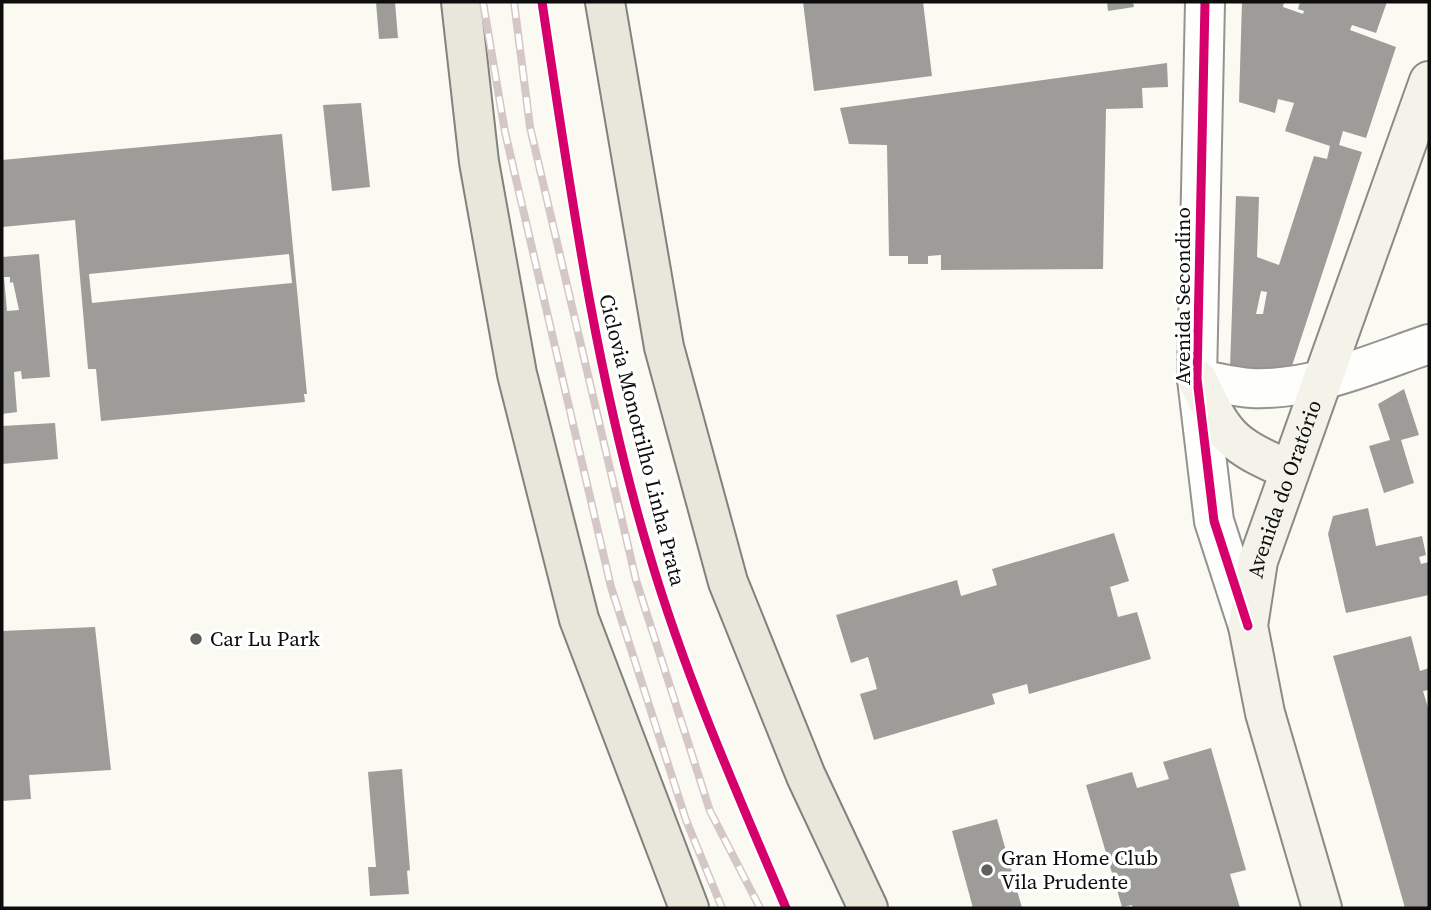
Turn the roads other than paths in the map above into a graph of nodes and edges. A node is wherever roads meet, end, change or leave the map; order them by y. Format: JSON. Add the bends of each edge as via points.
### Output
{"nodes":[{"id":1,"x":461,"y":2,"type":"edge"},
{"id":2,"x":605,"y":2,"type":"edge"},
{"id":3,"x":1205,"y":2,"type":"edge"},
{"id":4,"x":1429,"y":80,"type":"edge"},
{"id":5,"x":1429,"y":344,"type":"edge"},
{"id":6,"x":1325,"y":378,"type":"junction"},
{"id":7,"x":1198,"y":379,"type":"junction"},
{"id":8,"x":1289,"y":470,"type":"junction"},
{"id":9,"x":1248,"y":626,"type":"junction"},
{"id":10,"x":689,"y":908,"type":"edge"},
{"id":11,"x":867,"y":908,"type":"edge"},
{"id":12,"x":1322,"y":908,"type":"edge"}],
"edges":[{"from":1,"to":10,"type":"main road","via":[[479,162],[520,387],[579,620]]},
{"from":2,"to":11,"type":"main road","via":[[664,347],[728,582],[806,776]]},
{"from":3,"to":7,"type":"street","name":"Avenida Secondino"},
{"from":4,"to":6,"type":"main road","name":"Avenida do Oratório"},
{"from":5,"to":6,"type":"street"},
{"from":6,"to":7,"type":"street","via":[[1289,387],[1250,388]]},
{"from":6,"to":8,"type":"main road","name":"Avenida do Oratório"},
{"from":7,"to":8,"type":"main road","via":[[1220,425],[1245,450]]},
{"from":7,"to":9,"type":"street","name":"Avenida Secondino","via":[[1214,521]]},
{"from":8,"to":9,"type":"main road","name":"Avenida do Oratório","via":[[1258,561]]},
{"from":9,"to":12,"type":"main road","name":"Avenida do Oratório","via":[[1265,713]]}]}
